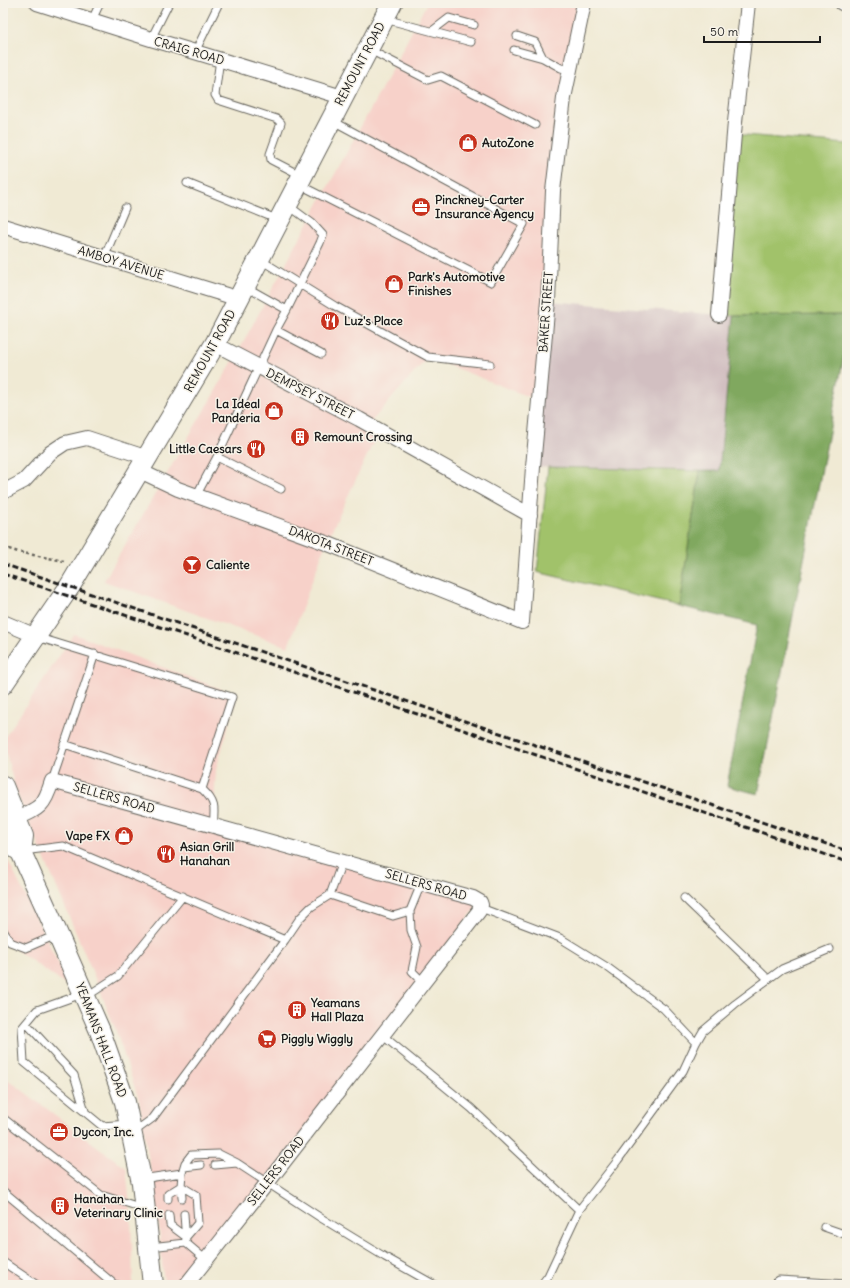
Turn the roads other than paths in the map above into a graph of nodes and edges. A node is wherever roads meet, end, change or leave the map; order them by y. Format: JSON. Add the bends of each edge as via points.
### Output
{"nodes":[{"id":1,"x":38,"y":3,"type":"edge"},
{"id":2,"x":100,"y":3,"type":"edge"},
{"id":3,"x":169,"y":3,"type":"edge"},
{"id":4,"x":220,"y":3,"type":"edge"},
{"id":5,"x":584,"y":3,"type":"edge"},
{"id":6,"x":748,"y":3,"type":"edge"},
{"id":7,"x":842,"y":3,"type":"edge"},
{"id":8,"x":847,"y":5,"type":"edge"},
{"id":9,"x":388,"y":11,"type":"edge"},
{"id":10,"x":92,"y":20,"type":"junction"},
{"id":11,"x":474,"y":25,"type":"dead end"},
{"id":12,"x":432,"y":31,"type":"junction"},
{"id":13,"x":516,"y":36,"type":"dead end"},
{"id":14,"x":151,"y":39,"type":"junction"},
{"id":15,"x":472,"y":42,"type":"dead end"},
{"id":16,"x":368,"y":49,"type":"junction"},
{"id":17,"x":514,"y":50,"type":"dead end"},
{"id":18,"x":195,"y":52,"type":"junction"},
{"id":19,"x":543,"y":58,"type":"junction"},
{"id":20,"x":220,"y":59,"type":"junction"},
{"id":21,"x":569,"y":70,"type":"junction"},
{"id":22,"x":342,"y":97,"type":"junction"},
{"id":23,"x":331,"y":120,"type":"junction"},
{"id":24,"x":535,"y":125,"type":"dead end"},
{"id":25,"x":300,"y":180,"type":"junction"},
{"id":26,"x":187,"y":183,"type":"dead end"},
{"id":27,"x":125,"y":208,"type":"dead end"},
{"id":28,"x":283,"y":212,"type":"junction"},
{"id":29,"x":3,"y":226,"type":"edge"},
{"id":30,"x":104,"y":258,"type":"junction"},
{"id":31,"x":259,"y":259,"type":"junction"},
{"id":32,"x":300,"y":285,"type":"junction"},
{"id":33,"x":242,"y":292,"type":"junction"},
{"id":34,"x":287,"y":310,"type":"junction"},
{"id":35,"x":719,"y":315,"type":"dead end"},
{"id":36,"x":276,"y":330,"type":"junction"},
{"id":37,"x":215,"y":344,"type":"junction"},
{"id":38,"x":321,"y":354,"type":"dead end"},
{"id":39,"x":490,"y":364,"type":"dead end"},
{"id":40,"x":259,"y":367,"type":"junction"},
{"id":41,"x":217,"y":458,"type":"junction"},
{"id":42,"x":144,"y":464,"type":"junction"},
{"id":43,"x":281,"y":489,"type":"dead end"},
{"id":44,"x":3,"y":492,"type":"edge"},
{"id":45,"x":196,"y":496,"type":"junction"},
{"id":46,"x":530,"y":515,"type":"junction"},
{"id":47,"x":3,"y":622,"type":"edge"},
{"id":48,"x":522,"y":622,"type":"joint"},
{"id":49,"x":36,"y":636,"type":"junction"},
{"id":50,"x":95,"y":654,"type":"junction"},
{"id":51,"x":3,"y":684,"type":"edge"},
{"id":52,"x":64,"y":744,"type":"junction"},
{"id":53,"x":52,"y":781,"type":"junction"},
{"id":54,"x":3,"y":786,"type":"edge"},
{"id":55,"x":202,"y":789,"type":"junction"},
{"id":56,"x":9,"y":824,"type":"edge"},
{"id":57,"x":213,"y":826,"type":"junction"},
{"id":58,"x":21,"y":852,"type":"junction"},
{"id":59,"x":342,"y":862,"type":"junction"},
{"id":60,"x":421,"y":884,"type":"junction"},
{"id":61,"x":330,"y":895,"type":"junction"},
{"id":62,"x":183,"y":896,"type":"junction"},
{"id":63,"x":684,"y":898,"type":"dead end"},
{"id":64,"x":481,"y":908,"type":"junction"},
{"id":65,"x":410,"y":911,"type":"junction"},
{"id":66,"x":3,"y":930,"type":"edge"},
{"id":67,"x":58,"y":934,"type":"junction"},
{"id":68,"x":286,"y":940,"type":"junction"},
{"id":69,"x":830,"y":949,"type":"dead end"},
{"id":70,"x":768,"y":979,"type":"junction"},
{"id":71,"x":423,"y":982,"type":"junction"},
{"id":72,"x":84,"y":995,"type":"junction"},
{"id":73,"x":26,"y":1023,"type":"junction"},
{"id":74,"x":382,"y":1035,"type":"junction"},
{"id":75,"x":696,"y":1043,"type":"junction"},
{"id":76,"x":85,"y":1111,"type":"junction"},
{"id":77,"x":3,"y":1118,"type":"edge"},
{"id":78,"x":131,"y":1129,"type":"junction"},
{"id":79,"x":238,"y":1163,"type":"junction"},
{"id":80,"x":201,"y":1165,"type":"dead end"},
{"id":81,"x":215,"y":1165,"type":"dead end"},
{"id":82,"x":183,"y":1170,"type":"junction"},
{"id":83,"x":141,"y":1179,"type":"junction"},
{"id":84,"x":268,"y":1182,"type":"junction"},
{"id":85,"x":181,"y":1186,"type":"junction"},
{"id":86,"x":3,"y":1191,"type":"edge"},
{"id":87,"x":182,"y":1198,"type":"dead end"},
{"id":88,"x":168,"y":1199,"type":"dead end"},
{"id":89,"x":145,"y":1209,"type":"junction"},
{"id":90,"x":579,"y":1210,"type":"junction"},
{"id":91,"x":184,"y":1214,"type":"dead end"},
{"id":92,"x":169,"y":1215,"type":"dead end"},
{"id":93,"x":824,"y":1227,"type":"dead end"},
{"id":94,"x":847,"y":1235,"type":"edge"},
{"id":95,"x":186,"y":1240,"type":"junction"},
{"id":96,"x":149,"y":1247,"type":"junction"},
{"id":97,"x":206,"y":1260,"type":"junction"},
{"id":98,"x":3,"y":1262,"type":"edge"},
{"id":99,"x":847,"y":1284,"type":"edge"},
{"id":100,"x":37,"y":1285,"type":"edge"},
{"id":101,"x":118,"y":1285,"type":"edge"},
{"id":102,"x":153,"y":1285,"type":"edge"},
{"id":103,"x":186,"y":1285,"type":"edge"},
{"id":104,"x":435,"y":1285,"type":"edge"},
{"id":105,"x":541,"y":1285,"type":"edge"},
{"id":106,"x":772,"y":1285,"type":"edge"}],
"edges":[{"from":1,"to":10,"type":"street","name":"CRAIG ROAD"},
{"from":2,"to":10,"type":"lane"},
{"from":3,"to":14,"type":"lane"},
{"from":4,"to":18,"type":"lane"},
{"from":5,"to":21,"type":"street","name":"BAKER STREET"},
{"from":6,"to":35,"type":"street"},
{"from":7,"to":8,"type":"street"},
{"from":9,"to":12,"type":"lane"},
{"from":9,"to":16,"type":"main road","name":"REMOUNT ROAD"},
{"from":10,"to":14,"type":"street","name":"CRAIG ROAD"},
{"from":11,"to":12,"type":"lane","via":[[449,18]]},
{"from":12,"to":15,"type":"lane"},
{"from":13,"to":19,"type":"lane","via":[[534,42]]},
{"from":14,"to":18,"type":"street","name":"CRAIG ROAD"},
{"from":16,"to":22,"type":"main road","name":"REMOUNT ROAD"},
{"from":16,"to":24,"type":"lane","via":[[428,80],[441,76]]},
{"from":17,"to":19,"type":"lane"},
{"from":18,"to":20,"type":"street","name":"CRAIG ROAD"},
{"from":19,"to":21,"type":"lane"},
{"from":20,"to":22,"type":"street","name":"CRAIG ROAD"},
{"from":20,"to":25,"type":"lane","via":[[215,95],[218,100],[277,119],[281,123],[270,154],[272,160]]},
{"from":21,"to":46,"type":"street","name":"BAKER STREET","via":[[553,191],[548,301]]},
{"from":22,"to":23,"type":"main road","name":"REMOUNT ROAD"},
{"from":23,"to":25,"type":"main road","name":"REMOUNT ROAD"},
{"from":23,"to":25,"type":"lane","via":[[524,224],[491,282]]},
{"from":25,"to":28,"type":"main road","name":"REMOUNT ROAD"},
{"from":26,"to":28,"type":"lane"},
{"from":27,"to":30,"type":"lane"},
{"from":28,"to":31,"type":"main road","name":"REMOUNT ROAD"},
{"from":28,"to":32,"type":"lane","via":[[312,223],[323,235]]},
{"from":29,"to":30,"type":"street","name":"AMBOY AVENUE"},
{"from":30,"to":33,"type":"street","name":"AMBOY AVENUE"},
{"from":31,"to":32,"type":"lane"},
{"from":31,"to":33,"type":"main road","name":"REMOUNT ROAD"},
{"from":32,"to":34,"type":"lane"},
{"from":32,"to":39,"type":"lane","via":[[428,357]]},
{"from":33,"to":34,"type":"lane"},
{"from":33,"to":37,"type":"main road","name":"REMOUNT ROAD"},
{"from":34,"to":36,"type":"lane"},
{"from":36,"to":38,"type":"lane"},
{"from":36,"to":40,"type":"lane"},
{"from":37,"to":40,"type":"street","name":"DEMPSEY STREET"},
{"from":37,"to":42,"type":"main road","name":"REMOUNT ROAD"},
{"from":40,"to":41,"type":"lane"},
{"from":40,"to":46,"type":"street","name":"DEMPSEY STREET","via":[[364,421]]},
{"from":41,"to":43,"type":"lane"},
{"from":41,"to":45,"type":"lane"},
{"from":42,"to":44,"type":"street","name":"DAKOTA STREET","via":[[87,438],[65,443],[50,453],[24,481]]},
{"from":42,"to":45,"type":"street","name":"DAKOTA STREET","via":[[178,489]]},
{"from":42,"to":49,"type":"main road","name":"REMOUNT ROAD","via":[[70,586]]},
{"from":45,"to":48,"type":"street","name":"DAKOTA STREET","via":[[326,543]]},
{"from":46,"to":48,"type":"street","name":"BAKER STREET"},
{"from":47,"to":49,"type":"street"},
{"from":49,"to":50,"type":"lane"},
{"from":49,"to":51,"type":"main road","name":"REMOUNT ROAD"},
{"from":50,"to":52,"type":"lane"},
{"from":50,"to":55,"type":"lane","via":[[232,697]]},
{"from":52,"to":53,"type":"lane"},
{"from":52,"to":55,"type":"lane"},
{"from":53,"to":56,"type":"street","via":[[47,798],[41,806]]},
{"from":53,"to":57,"type":"street","name":"SELLERS ROAD"},
{"from":54,"to":56,"type":"main road","name":"YEAMANS HALL ROAD"},
{"from":55,"to":57,"type":"lane","via":[[210,796],[215,807]]},
{"from":56,"to":58,"type":"main road","name":"YEAMANS HALL ROAD","via":[[23,836]]},
{"from":57,"to":59,"type":"street","name":"SELLERS ROAD"},
{"from":58,"to":62,"type":"lane","via":[[63,846]]},
{"from":58,"to":67,"type":"main road","name":"YEAMANS HALL ROAD"},
{"from":59,"to":60,"type":"street","name":"SELLERS ROAD"},
{"from":59,"to":61,"type":"lane"},
{"from":60,"to":64,"type":"street","name":"SELLERS ROAD","via":[[473,898],[480,902]]},
{"from":60,"to":65,"type":"lane"},
{"from":61,"to":65,"type":"lane","via":[[393,916]]},
{"from":61,"to":68,"type":"lane","via":[[311,907],[300,918]]},
{"from":62,"to":68,"type":"lane"},
{"from":62,"to":72,"type":"lane","via":[[118,976]]},
{"from":63,"to":70,"type":"lane"},
{"from":64,"to":71,"type":"street","name":"SELLERS ROAD"},
{"from":64,"to":75,"type":"lane","via":[[560,938],[607,967],[664,1009]]},
{"from":65,"to":71,"type":"lane","via":[[411,930],[417,947],[412,971]]},
{"from":66,"to":67,"type":"lane","via":[[10,942],[26,948]]},
{"from":67,"to":72,"type":"main road","name":"YEAMANS HALL ROAD"},
{"from":68,"to":78,"type":"lane","via":[[153,1118]]},
{"from":69,"to":70,"type":"lane","via":[[782,969]]},
{"from":70,"to":75,"type":"lane","via":[[703,1031]]},
{"from":71,"to":74,"type":"street","name":"SELLERS ROAD"},
{"from":72,"to":73,"type":"lane","via":[[37,1010]]},
{"from":72,"to":78,"type":"main road","name":"YEAMANS HALL ROAD","via":[[100,1031],[125,1102]]},
{"from":73,"to":76,"type":"lane","via":[[74,1075]]},
{"from":73,"to":76,"type":"lane","via":[[22,1028],[24,1062]]},
{"from":74,"to":84,"type":"street","name":"SELLERS ROAD"},
{"from":74,"to":90,"type":"lane","via":[[471,1108]]},
{"from":75,"to":90,"type":"lane","via":[[683,1071]]},
{"from":76,"to":78,"type":"lane","via":[[102,1126]]},
{"from":77,"to":89,"type":"lane","via":[[101,1195]]},
{"from":78,"to":83,"type":"main road","name":"YEAMANS HALL ROAD"},
{"from":79,"to":81,"type":"lane"},
{"from":79,"to":82,"type":"lane","via":[[220,1154],[191,1155],[184,1163]]},
{"from":79,"to":84,"type":"lane"},
{"from":80,"to":82,"type":"lane"},
{"from":82,"to":83,"type":"lane"},
{"from":82,"to":85,"type":"lane"},
{"from":83,"to":89,"type":"main road","name":"YEAMANS HALL ROAD"},
{"from":84,"to":97,"type":"street","name":"SELLERS ROAD"},
{"from":84,"to":104,"type":"lane","via":[[321,1218]]},
{"from":85,"to":87,"type":"lane"},
{"from":85,"to":88,"type":"lane","via":[[168,1194]]},
{"from":85,"to":95,"type":"lane","via":[[196,1195],[198,1224]]},
{"from":86,"to":101,"type":"lane"},
{"from":89,"to":96,"type":"main road","name":"YEAMANS HALL ROAD"},
{"from":90,"to":105,"type":"lane","via":[[548,1276]]},
{"from":91,"to":95,"type":"lane"},
{"from":92,"to":95,"type":"lane","via":[[170,1225]]},
{"from":93,"to":94,"type":"lane"},
{"from":95,"to":96,"type":"lane"},
{"from":95,"to":97,"type":"lane"},
{"from":96,"to":102,"type":"main road","name":"YEAMANS HALL ROAD"},
{"from":97,"to":103,"type":"street","name":"SELLERS ROAD"},
{"from":98,"to":100,"type":"lane"},
{"from":99,"to":106,"type":"lane","via":[[779,1280]]}]}
